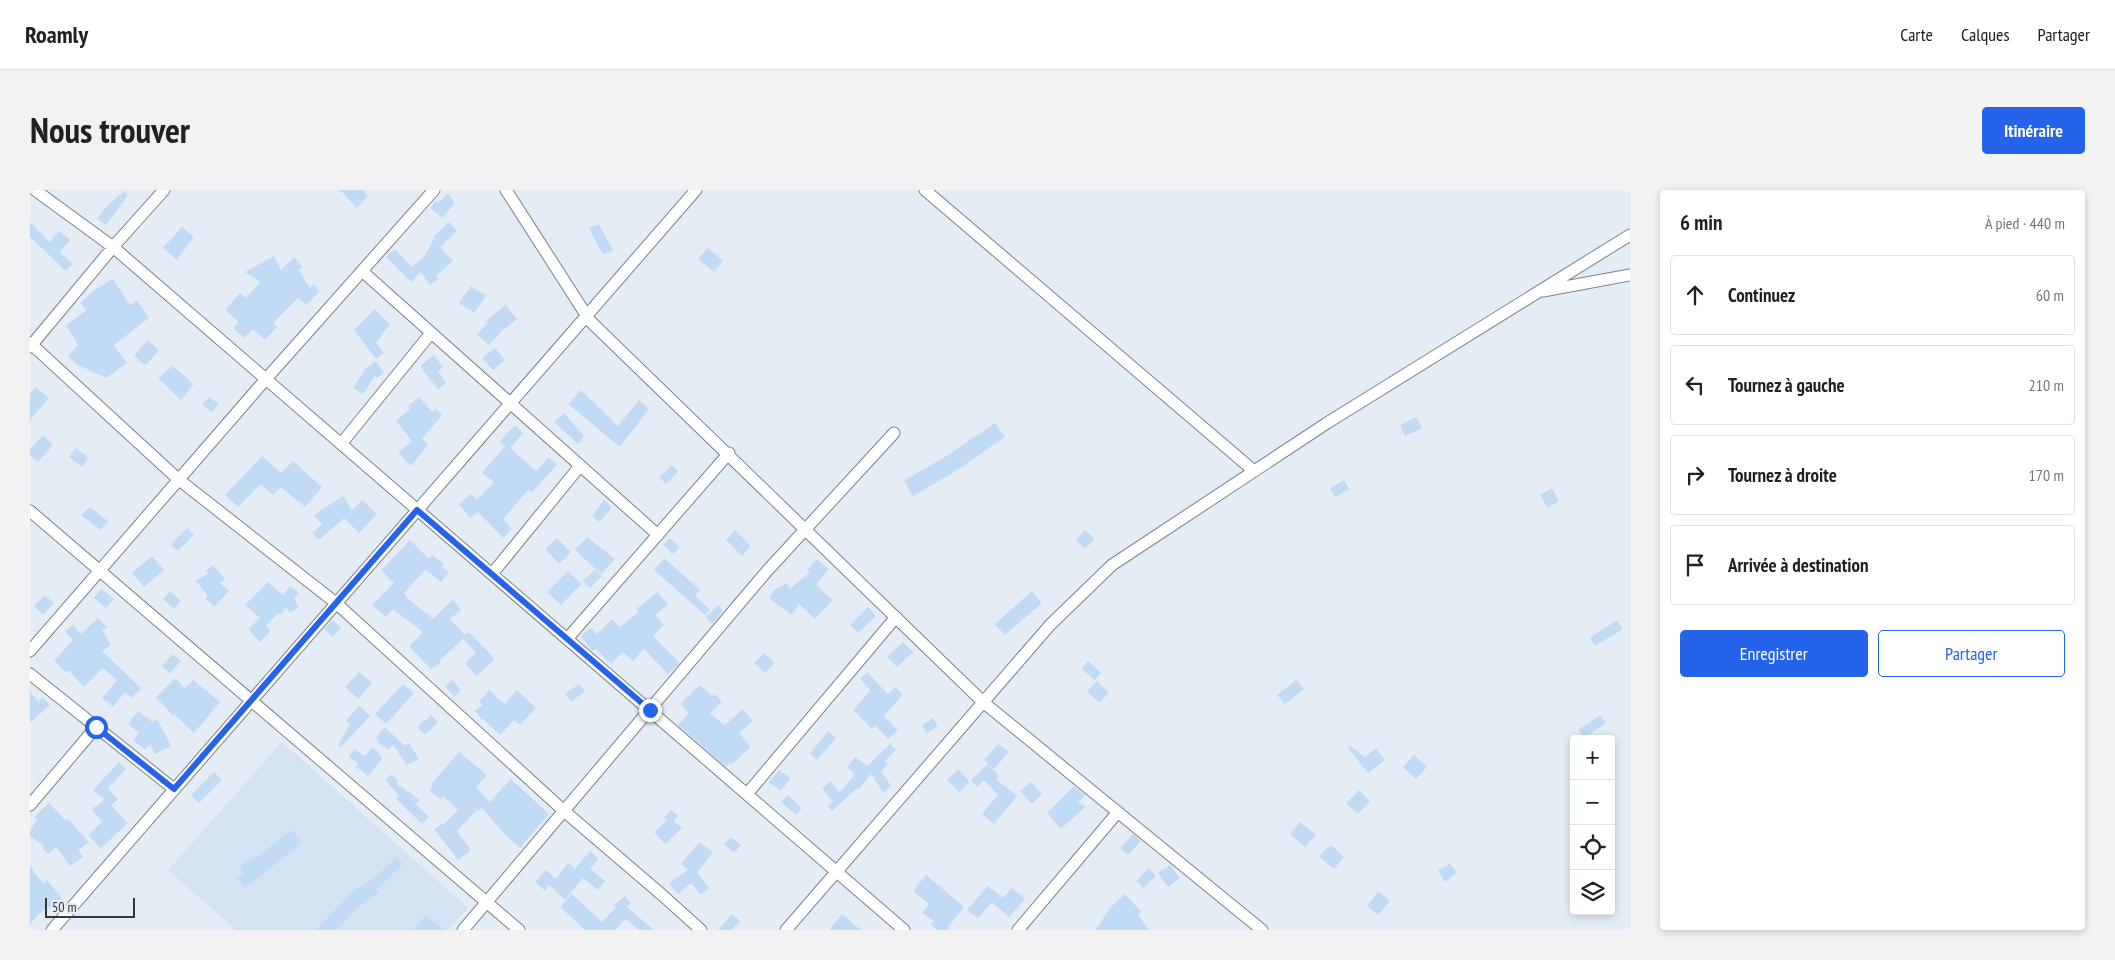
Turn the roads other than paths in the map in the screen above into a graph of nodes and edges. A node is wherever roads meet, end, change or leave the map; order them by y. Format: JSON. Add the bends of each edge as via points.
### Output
{"nodes":[{"id":1,"x":35,"y":190,"type":"edge"},
{"id":2,"x":164,"y":190,"type":"edge"},
{"id":3,"x":506,"y":190,"type":"edge"},
{"id":4,"x":696,"y":190,"type":"edge"},
{"id":5,"x":925,"y":190,"type":"edge"},
{"id":6,"x":427,"y":192,"type":"edge"},
{"id":7,"x":1630,"y":235,"type":"edge"},
{"id":8,"x":113,"y":248,"type":"junction"},
{"id":9,"x":362,"y":271,"type":"junction"},
{"id":10,"x":1630,"y":275,"type":"edge"},
{"id":11,"x":1536,"y":292,"type":"junction"},
{"id":12,"x":587,"y":315,"type":"junction"},
{"id":13,"x":431,"y":333,"type":"junction"},
{"id":14,"x":31,"y":345,"type":"edge"},
{"id":15,"x":266,"y":379,"type":"junction"},
{"id":16,"x":510,"y":403,"type":"junction"},
{"id":17,"x":894,"y":433,"type":"dead end"},
{"id":18,"x":340,"y":444,"type":"junction"},
{"id":19,"x":729,"y":453,"type":"junction"},
{"id":20,"x":580,"y":466,"type":"junction"},
{"id":21,"x":1254,"y":471,"type":"junction"},
{"id":22,"x":178,"y":479,"type":"junction"},
{"id":23,"x":417,"y":510,"type":"junction"},
{"id":24,"x":30,"y":511,"type":"edge"},
{"id":25,"x":806,"y":529,"type":"junction"},
{"id":26,"x":658,"y":535,"type":"junction"},
{"id":27,"x":99,"y":569,"type":"junction"},
{"id":28,"x":492,"y":574,"type":"junction"},
{"id":29,"x":336,"y":603,"type":"junction"},
{"id":30,"x":896,"y":617,"type":"junction"},
{"id":31,"x":566,"y":639,"type":"junction"},
{"id":32,"x":30,"y":651,"type":"edge"},
{"id":33,"x":30,"y":674,"type":"edge"},
{"id":34,"x":251,"y":701,"type":"junction"},
{"id":35,"x":983,"y":702,"type":"junction"},
{"id":36,"x":650,"y":710,"type":"junction"},
{"id":37,"x":96,"y":727,"type":"junction"},
{"id":38,"x":174,"y":789,"type":"junction"},
{"id":39,"x":747,"y":794,"type":"junction"},
{"id":40,"x":30,"y":805,"type":"edge"},
{"id":41,"x":564,"y":811,"type":"junction"},
{"id":42,"x":1118,"y":812,"type":"junction"},
{"id":43,"x":836,"y":872,"type":"junction"},
{"id":44,"x":487,"y":902,"type":"junction"},
{"id":45,"x":52,"y":930,"type":"edge"},
{"id":46,"x":463,"y":930,"type":"edge"},
{"id":47,"x":519,"y":930,"type":"edge"},
{"id":48,"x":701,"y":930,"type":"edge"},
{"id":49,"x":786,"y":930,"type":"edge"},
{"id":50,"x":904,"y":930,"type":"edge"},
{"id":51,"x":1018,"y":930,"type":"edge"},
{"id":52,"x":1262,"y":930,"type":"edge"}],
"edges":[{"from":1,"to":8,"type":"street"},
{"from":2,"to":8,"type":"street"},
{"from":3,"to":12,"type":"street"},
{"from":4,"to":12,"type":"street"},
{"from":5,"to":21,"type":"street"},
{"from":6,"to":9,"type":"street"},
{"from":7,"to":11,"type":"street"},
{"from":8,"to":14,"type":"street"},
{"from":8,"to":15,"type":"street"},
{"from":9,"to":13,"type":"street"},
{"from":9,"to":15,"type":"street"},
{"from":10,"to":11,"type":"street"},
{"from":11,"to":21,"type":"street"},
{"from":12,"to":16,"type":"street"},
{"from":12,"to":19,"type":"street"},
{"from":13,"to":16,"type":"street"},
{"from":13,"to":18,"type":"street"},
{"from":14,"to":22,"type":"street"},
{"from":15,"to":18,"type":"street"},
{"from":15,"to":22,"type":"street"},
{"from":16,"to":20,"type":"street"},
{"from":16,"to":23,"type":"street"},
{"from":17,"to":25,"type":"street"},
{"from":18,"to":23,"type":"street"},
{"from":19,"to":25,"type":"street"},
{"from":19,"to":26,"type":"street"},
{"from":20,"to":26,"type":"street"},
{"from":20,"to":28,"type":"street"},
{"from":21,"to":35,"type":"street","via":[[1112,565],[1050,625]]},
{"from":22,"to":27,"type":"street"},
{"from":22,"to":29,"type":"street"},
{"from":23,"to":28,"type":"street"},
{"from":23,"to":29,"type":"street"},
{"from":24,"to":27,"type":"street"},
{"from":25,"to":30,"type":"street"},
{"from":25,"to":36,"type":"street"},
{"from":26,"to":31,"type":"street"},
{"from":27,"to":32,"type":"street"},
{"from":27,"to":34,"type":"street"},
{"from":28,"to":31,"type":"street"},
{"from":29,"to":34,"type":"street"},
{"from":29,"to":41,"type":"street"},
{"from":30,"to":35,"type":"street"},
{"from":30,"to":39,"type":"street"},
{"from":31,"to":36,"type":"street"},
{"from":33,"to":37,"type":"street"},
{"from":34,"to":38,"type":"street"},
{"from":34,"to":44,"type":"street"},
{"from":35,"to":42,"type":"street"},
{"from":35,"to":43,"type":"street"},
{"from":36,"to":39,"type":"street"},
{"from":36,"to":41,"type":"street"},
{"from":37,"to":38,"type":"street"},
{"from":37,"to":40,"type":"street"},
{"from":38,"to":45,"type":"street"},
{"from":39,"to":43,"type":"street"},
{"from":41,"to":44,"type":"street"},
{"from":41,"to":48,"type":"street"},
{"from":42,"to":51,"type":"street"},
{"from":42,"to":52,"type":"street"},
{"from":43,"to":49,"type":"street"},
{"from":43,"to":50,"type":"street"},
{"from":44,"to":46,"type":"street"},
{"from":44,"to":47,"type":"street"}]}
